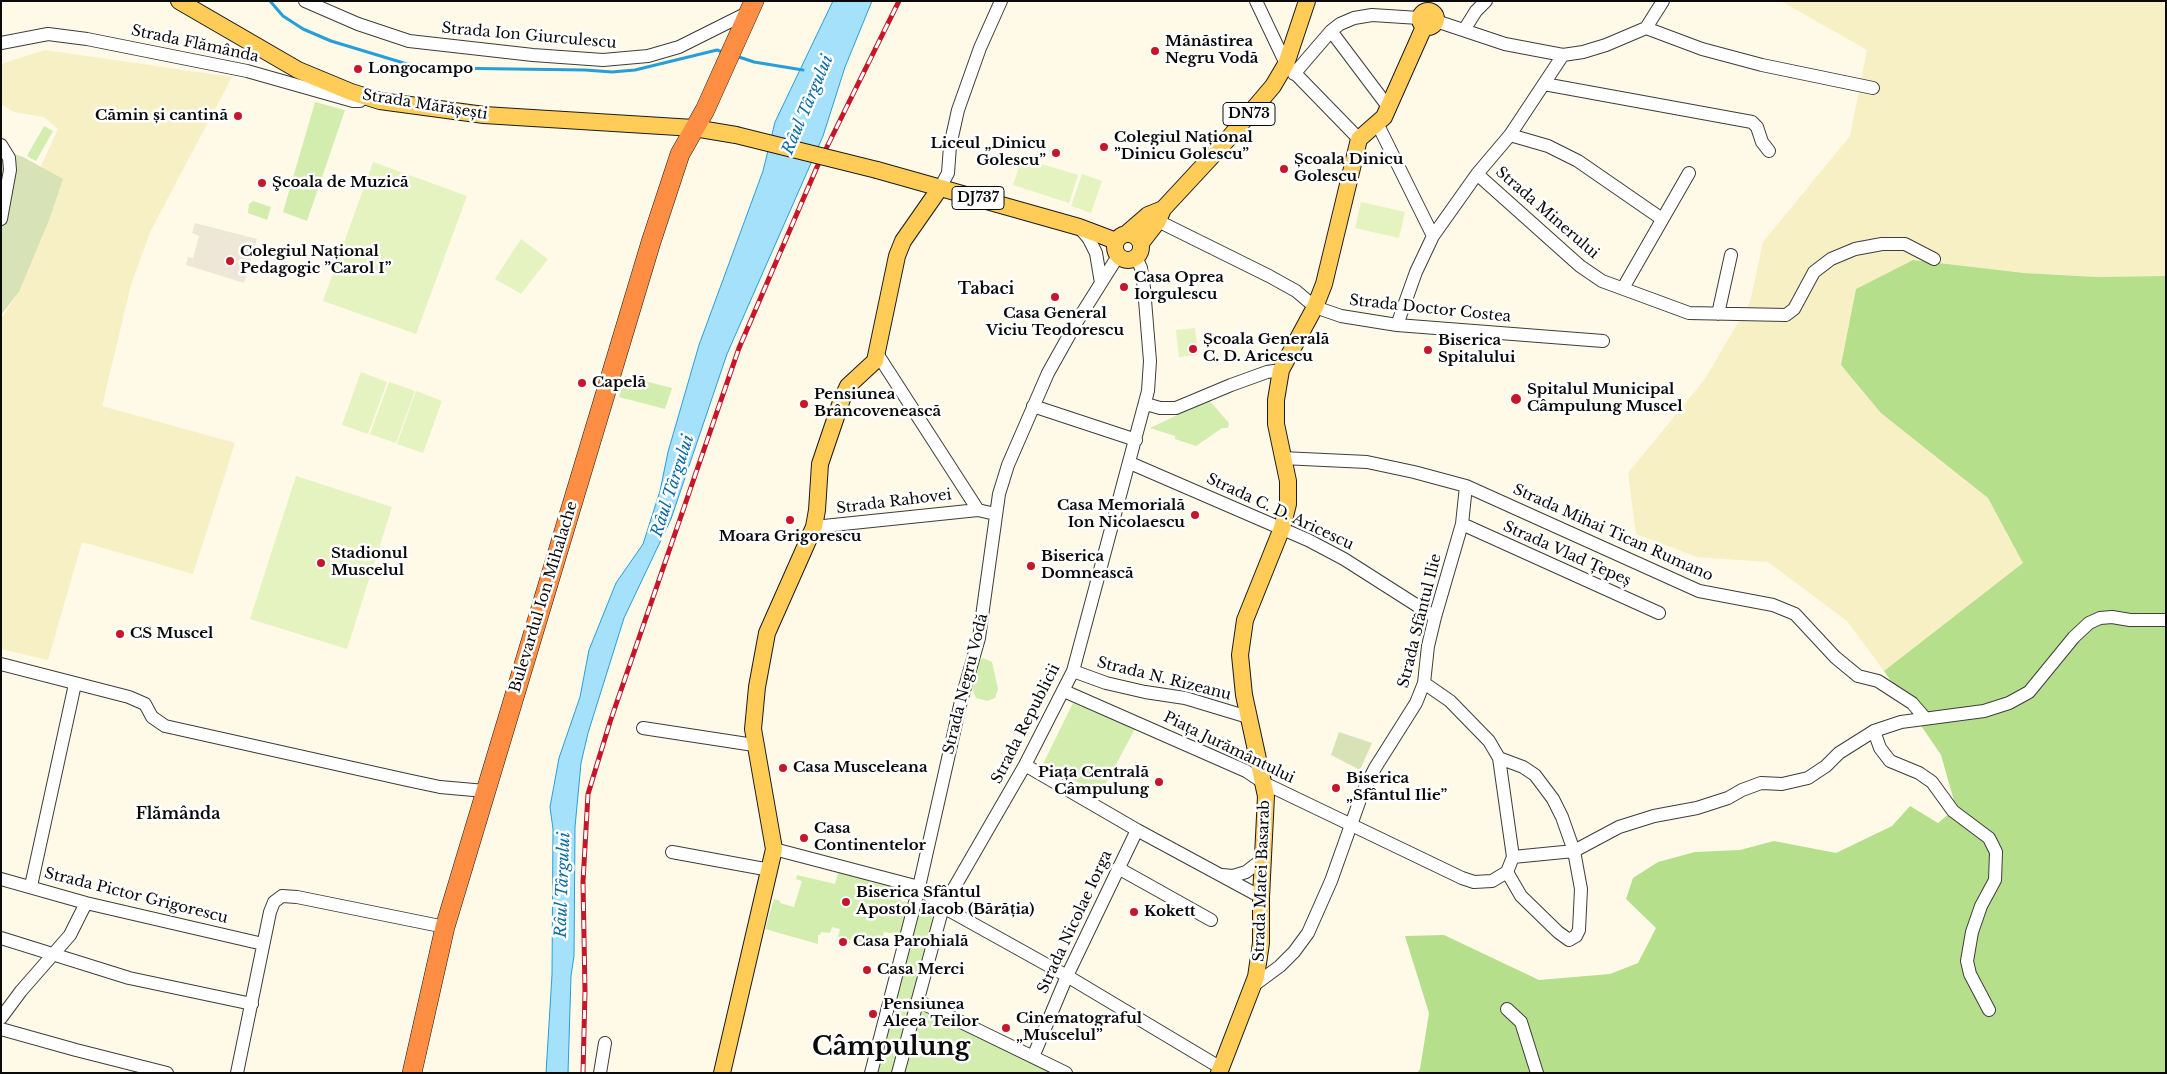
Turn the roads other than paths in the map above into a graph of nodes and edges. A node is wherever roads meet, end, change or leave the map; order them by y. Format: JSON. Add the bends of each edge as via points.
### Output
{"nodes":[{"id":1,"x":179,"y":1,"type":"edge"},
{"id":2,"x":305,"y":1,"type":"edge"},
{"id":3,"x":1001,"y":1,"type":"edge"},
{"id":4,"x":1256,"y":1,"type":"edge"},
{"id":5,"x":1307,"y":1,"type":"edge"},
{"id":6,"x":1486,"y":1,"type":"edge"},
{"id":7,"x":1663,"y":1,"type":"edge"},
{"id":8,"x":752,"y":7,"type":"edge"},
{"id":9,"x":1429,"y":15,"type":"edge"},
{"id":10,"x":1646,"y":28,"type":"junction"},
{"id":11,"x":1464,"y":30,"type":"junction"},
{"id":12,"x":1332,"y":31,"type":"junction"},
{"id":13,"x":1,"y":44,"type":"edge"},
{"id":14,"x":1563,"y":55,"type":"junction"},
{"id":15,"x":1290,"y":69,"type":"junction"},
{"id":16,"x":1544,"y":84,"type":"junction"},
{"id":17,"x":1873,"y":88,"type":"dead end"},
{"id":18,"x":380,"y":100,"type":"junction"},
{"id":19,"x":1389,"y":108,"type":"junction"},
{"id":20,"x":1378,"y":125,"type":"junction"},
{"id":21,"x":694,"y":128,"type":"junction"},
{"id":22,"x":1510,"y":135,"type":"junction"},
{"id":23,"x":1359,"y":139,"type":"junction"},
{"id":24,"x":1,"y":145,"type":"edge"},
{"id":25,"x":1769,"y":151,"type":"dead end"},
{"id":26,"x":1477,"y":174,"type":"junction"},
{"id":27,"x":1689,"y":174,"type":"dead end"},
{"id":28,"x":940,"y":188,"type":"junction"},
{"id":29,"x":1160,"y":215,"type":"junction"},
{"id":30,"x":1,"y":219,"type":"edge"},
{"id":31,"x":1662,"y":219,"type":"junction"},
{"id":32,"x":1078,"y":227,"type":"junction"},
{"id":33,"x":1433,"y":236,"type":"junction"},
{"id":34,"x":1120,"y":243,"type":"junction"},
{"id":35,"x":1139,"y":250,"type":"junction"},
{"id":36,"x":1731,"y":255,"type":"dead end"},
{"id":37,"x":1934,"y":259,"type":"dead end"},
{"id":38,"x":1101,"y":283,"type":"junction"},
{"id":39,"x":1623,"y":288,"type":"junction"},
{"id":40,"x":1315,"y":307,"type":"junction"},
{"id":41,"x":1718,"y":314,"type":"junction"},
{"id":42,"x":1397,"y":325,"type":"junction"},
{"id":43,"x":1603,"y":342,"type":"dead end"},
{"id":44,"x":878,"y":355,"type":"junction"},
{"id":45,"x":1281,"y":370,"type":"junction"},
{"id":46,"x":1146,"y":404,"type":"junction"},
{"id":47,"x":1032,"y":406,"type":"junction"},
{"id":48,"x":1136,"y":440,"type":"junction"},
{"id":49,"x":1282,"y":458,"type":"junction"},
{"id":50,"x":1130,"y":463,"type":"junction"},
{"id":51,"x":1466,"y":486,"type":"junction"},
{"id":52,"x":978,"y":510,"type":"junction"},
{"id":53,"x":995,"y":514,"type":"junction"},
{"id":54,"x":1462,"y":524,"type":"junction"},
{"id":55,"x":814,"y":527,"type":"junction"},
{"id":56,"x":1282,"y":528,"type":"junction"},
{"id":57,"x":1659,"y":613,"type":"dead end"},
{"id":58,"x":1436,"y":617,"type":"junction"},
{"id":59,"x":2166,"y":620,"type":"edge"},
{"id":60,"x":1,"y":664,"type":"edge"},
{"id":61,"x":1073,"y":671,"type":"junction"},
{"id":62,"x":75,"y":684,"type":"junction"},
{"id":63,"x":1424,"y":684,"type":"junction"},
{"id":64,"x":1064,"y":691,"type":"junction"},
{"id":65,"x":1248,"y":717,"type":"junction"},
{"id":66,"x":1925,"y":718,"type":"junction"},
{"id":67,"x":642,"y":728,"type":"dead end"},
{"id":68,"x":1874,"y":731,"type":"junction"},
{"id":69,"x":754,"y":745,"type":"junction"},
{"id":70,"x":1499,"y":758,"type":"junction"},
{"id":71,"x":1025,"y":765,"type":"junction"},
{"id":72,"x":1264,"y":783,"type":"junction"},
{"id":73,"x":486,"y":791,"type":"junction"},
{"id":74,"x":1352,"y":825,"type":"junction"},
{"id":75,"x":1137,"y":830,"type":"junction"},
{"id":76,"x":774,"y":849,"type":"junction"},
{"id":77,"x":1574,"y":851,"type":"junction"},
{"id":78,"x":672,"y":852,"type":"dead end"},
{"id":79,"x":1264,"y":854,"type":"junction"},
{"id":80,"x":1513,"y":857,"type":"junction"},
{"id":81,"x":1118,"y":868,"type":"junction"},
{"id":82,"x":770,"y":870,"type":"junction"},
{"id":83,"x":1507,"y":872,"type":"junction"},
{"id":84,"x":1219,"y":874,"type":"junction"},
{"id":85,"x":1,"y":879,"type":"edge"},
{"id":86,"x":31,"y":886,"type":"junction"},
{"id":87,"x":920,"y":886,"type":"junction"},
{"id":88,"x":1261,"y":897,"type":"junction"},
{"id":89,"x":86,"y":903,"type":"junction"},
{"id":90,"x":943,"y":907,"type":"junction"},
{"id":91,"x":1211,"y":920,"type":"dead end"},
{"id":92,"x":445,"y":927,"type":"junction"},
{"id":93,"x":1,"y":938,"type":"edge"},
{"id":94,"x":263,"y":944,"type":"junction"},
{"id":95,"x":52,"y":955,"type":"junction"},
{"id":96,"x":1067,"y":976,"type":"junction"},
{"id":97,"x":1253,"y":986,"type":"junction"},
{"id":98,"x":918,"y":1001,"type":"junction"},
{"id":99,"x":252,"y":1004,"type":"junction"},
{"id":100,"x":1507,"y":1009,"type":"dead end"},
{"id":101,"x":1989,"y":1010,"type":"dead end"},
{"id":102,"x":1,"y":1018,"type":"edge"},
{"id":103,"x":1,"y":1029,"type":"edge"},
{"id":104,"x":605,"y":1043,"type":"dead end"},
{"id":105,"x":1033,"y":1057,"type":"junction"},
{"id":106,"x":1220,"y":1070,"type":"edge"},
{"id":107,"x":167,"y":1073,"type":"edge"},
{"id":108,"x":237,"y":1073,"type":"edge"},
{"id":109,"x":412,"y":1073,"type":"edge"},
{"id":110,"x":600,"y":1073,"type":"edge"},
{"id":111,"x":722,"y":1073,"type":"edge"},
{"id":112,"x":872,"y":1073,"type":"edge"},
{"id":113,"x":898,"y":1073,"type":"edge"},
{"id":114,"x":1066,"y":1073,"type":"edge"},
{"id":115,"x":1537,"y":1073,"type":"edge"}],
"edges":[{"from":1,"to":18,"type":"main road","name":"Strada Mărășești","number":"DJ737","via":[[298,70]]},
{"from":2,"to":8,"type":"street","name":"Strada Ion Giurculescu","via":[[409,41],[603,60],[648,56],[679,47]]},
{"from":3,"to":28,"type":"street","via":[[958,110],[948,173]]},
{"from":4,"to":15,"type":"street"},
{"from":5,"to":15,"type":"main road","name":"Strada Negru Vodă","number":"DN73"},
{"from":6,"to":11,"type":"street"},
{"from":7,"to":10,"type":"street"},
{"from":8,"to":21,"type":"highway","name":"Bulevardul Ion Mihalache"},
{"from":9,"to":11,"type":"street"},
{"from":9,"to":12,"type":"street","via":[[1372,15],[1354,18]]},
{"from":9,"to":19,"type":"main road"},
{"from":10,"to":14,"type":"street","via":[[1606,45]]},
{"from":10,"to":17,"type":"street","via":[[1702,49],[1762,65]]},
{"from":11,"to":14,"type":"street","via":[[1505,44]]},
{"from":12,"to":15,"type":"street"},
{"from":12,"to":19,"type":"street"},
{"from":13,"to":18,"type":"street","name":"Strada Flămânda","via":[[48,34],[86,39],[247,71],[353,101]]},
{"from":14,"to":16,"type":"street"},
{"from":15,"to":23,"type":"street"},
{"from":15,"to":29,"type":"main road","name":"Strada Negru Vodă","number":"DN73"},
{"from":16,"to":22,"type":"street"},
{"from":16,"to":25,"type":"street","via":[[1752,122]]},
{"from":18,"to":21,"type":"main road","name":"Strada Mărășești","number":"DJ737","via":[[484,115]]},
{"from":19,"to":20,"type":"main road"},
{"from":20,"to":23,"type":"main road"},
{"from":20,"to":33,"type":"street"},
{"from":21,"to":28,"type":"main road","number":"DJ737","bridge":true,"via":[[736,135]]},
{"from":21,"to":73,"type":"highway","name":"Bulevardul Ion Mihalache","via":[[680,154],[651,242]]},
{"from":22,"to":26,"type":"street"},
{"from":22,"to":31,"type":"street","via":[[1548,146],[1578,161]]},
{"from":23,"to":40,"type":"main road","name":"Strada Matei Basarab","via":[[1330,265]]},
{"from":24,"to":30,"type":"street","via":[[9,158],[10,170]]},
{"from":26,"to":33,"type":"street"},
{"from":26,"to":39,"type":"street","name":"Strada Minerului","via":[[1580,266]]},
{"from":27,"to":31,"type":"street"},
{"from":28,"to":32,"type":"main road","number":"DJ737"},
{"from":28,"to":44,"type":"main road","via":[[903,240],[897,256]]},
{"from":29,"to":34,"type":"main road","name":"Strada Negru Vodă","number":"DN73","via":[[1148,216]]},
{"from":29,"to":35,"type":"main road","name":"Strada Negru Vodă","number":"DN73"},
{"from":29,"to":40,"type":"street","name":"Strada Doctor Costea","via":[[1296,291]]},
{"from":31,"to":39,"type":"street"},
{"from":32,"to":34,"type":"main road"},
{"from":32,"to":38,"type":"street","via":[[1096,253]]},
{"from":33,"to":42,"type":"street"},
{"from":34,"to":35,"type":"main road","via":[[1137,236]]},
{"from":34,"to":35,"type":"main road","via":[[1125,260]]},
{"from":34,"to":38,"type":"street","name":"Strada Negru Vodă","number":"DN73"},
{"from":35,"to":46,"type":"street","name":"Strada Republicii","via":[[1150,361]]},
{"from":36,"to":41,"type":"street"},
{"from":37,"to":41,"type":"street","name":"Strada Minerului","via":[[1905,244],[1882,244],[1855,250],[1831,259],[1814,272],[1794,309],[1786,315]]},
{"from":38,"to":47,"type":"street","name":"Strada Negru Vodă","number":"DN73","via":[[1061,348]]},
{"from":39,"to":41,"type":"street","name":"Strada Minerului","via":[[1689,313]]},
{"from":40,"to":42,"type":"street","name":"Strada Doctor Costea","via":[[1342,316]]},
{"from":40,"to":45,"type":"main road","name":"Strada Matei Basarab"},
{"from":42,"to":43,"type":"street","name":"Strada Doctor Costea"},
{"from":44,"to":52,"type":"street"},
{"from":44,"to":55,"type":"main road","via":[[871,366],[848,386],[842,399],[820,464]]},
{"from":45,"to":46,"type":"street","via":[[1231,385],[1176,408]]},
{"from":45,"to":49,"type":"main road","name":"Strada Matei Basarab","via":[[1276,415]]},
{"from":46,"to":48,"type":"street","name":"Strada Republicii"},
{"from":47,"to":48,"type":"street"},
{"from":47,"to":53,"type":"street","name":"Strada Negru Vodă","number":"DN73","via":[[1006,473]]},
{"from":48,"to":50,"type":"street","name":"Strada Republicii"},
{"from":49,"to":51,"type":"street","name":"Strada Mihai Tican Rumano","via":[[1367,462]]},
{"from":49,"to":56,"type":"main road","name":"Strada Matei Basarab","via":[[1289,494]]},
{"from":50,"to":56,"type":"street","name":"Strada C. D. Aricescu"},
{"from":50,"to":61,"type":"street","name":"Strada Republicii"},
{"from":51,"to":54,"type":"street","name":"Strada Sfântul Ilie"},
{"from":51,"to":66,"type":"street","name":"Strada Mihai Tican Rumano","via":[[1699,591],[1773,605],[1795,614],[1835,657],[1858,676],[1878,681],[1912,703]]},
{"from":52,"to":53,"type":"street","name":"Strada Rahovei"},
{"from":52,"to":55,"type":"street","name":"Strada Rahovei"},
{"from":53,"to":87,"type":"street","name":"Strada Negru Vodă","number":"DN73","via":[[980,638],[961,700]]},
{"from":54,"to":57,"type":"street","name":"Strada Vlad Țepeș"},
{"from":54,"to":58,"type":"street","name":"Strada Sfântul Ilie"},
{"from":55,"to":69,"type":"main road","via":[[767,633],[753,713]]},
{"from":56,"to":58,"type":"street","name":"Strada C. D. Aricescu","via":[[1344,559]]},
{"from":56,"to":65,"type":"main road","name":"Strada Matei Basarab","via":[[1248,611],[1242,637],[1241,679]]},
{"from":58,"to":63,"type":"street","name":"Strada Sfântul Ilie","via":[[1428,646]]},
{"from":59,"to":66,"type":"street","via":[[2100,618],[2074,637],[2029,692],[1984,711]]},
{"from":60,"to":62,"type":"street"},
{"from":61,"to":64,"type":"street","name":"Strada Republicii"},
{"from":61,"to":65,"type":"street","name":"Strada N. Rizeanu"},
{"from":62,"to":73,"type":"street","via":[[145,704],[152,717],[165,726],[440,787]]},
{"from":62,"to":86,"type":"street"},
{"from":63,"to":70,"type":"street","via":[[1450,700],[1489,741]]},
{"from":63,"to":74,"type":"street","name":"Strada Sfântul Ilie","via":[[1407,720],[1362,794]]},
{"from":64,"to":71,"type":"street","name":"Strada Republicii"},
{"from":64,"to":72,"type":"street","name":"Piața Jurământului","via":[[1205,751]]},
{"from":65,"to":72,"type":"main road","name":"Strada Matei Basarab"},
{"from":66,"to":68,"type":"street"},
{"from":67,"to":69,"type":"street"},
{"from":68,"to":77,"type":"street","via":[[1847,747],[1808,778],[1782,784],[1761,783],[1697,808],[1654,816],[1620,828]]},
{"from":68,"to":101,"type":"street","via":[[1880,748],[1890,760],[1932,782],[1953,811],[1989,838],[1996,852],[1994,880],[1972,932],[1968,961],[1970,974]]},
{"from":69,"to":76,"type":"main road"},
{"from":70,"to":77,"type":"street","via":[[1523,767],[1544,786],[1562,817]]},
{"from":70,"to":80,"type":"street"},
{"from":71,"to":75,"type":"street"},
{"from":71,"to":90,"type":"street","name":"Strada Republicii"},
{"from":72,"to":74,"type":"street","name":"Piața Jurământului"},
{"from":72,"to":79,"type":"main road","name":"Strada Matei Basarab"},
{"from":73,"to":92,"type":"highway","name":"Bulevardul Ion Mihalache"},
{"from":74,"to":83,"type":"street","name":"Piața Jurământului","via":[[1474,882],[1492,881]]},
{"from":74,"to":97,"type":"street","name":"Strada Sfântul Ilie","via":[[1308,933],[1280,966]]},
{"from":75,"to":81,"type":"street","name":"Strada Nicolae Iorga"},
{"from":75,"to":84,"type":"street"},
{"from":76,"to":82,"type":"main road"},
{"from":76,"to":87,"type":"street"},
{"from":77,"to":80,"type":"street"},
{"from":77,"to":83,"type":"street","via":[[1581,889],[1581,915],[1579,930],[1569,940],[1521,896]]},
{"from":78,"to":82,"type":"street"},
{"from":79,"to":84,"type":"street","via":[[1246,872],[1233,876]]},
{"from":79,"to":88,"type":"main road","name":"Strada Matei Basarab"},
{"from":80,"to":83,"type":"street"},
{"from":81,"to":91,"type":"street"},
{"from":81,"to":96,"type":"street","name":"Strada Nicolae Iorga"},
{"from":82,"to":111,"type":"main road"},
{"from":84,"to":88,"type":"street"},
{"from":85,"to":86,"type":"street","name":"Strada Pictor Grigorescu"},
{"from":86,"to":89,"type":"street","name":"Strada Pictor Grigorescu"},
{"from":87,"to":90,"type":"street"},
{"from":87,"to":112,"type":"street","name":"Strada Negru Vodă","number":"DN73"},
{"from":88,"to":97,"type":"main road","name":"Strada Matei Basarab","via":[[1260,958]]},
{"from":89,"to":94,"type":"street","name":"Strada Pictor Grigorescu"},
{"from":89,"to":95,"type":"street","via":[[70,935]]},
{"from":90,"to":96,"type":"street"},
{"from":90,"to":98,"type":"street","name":"Strada Republicii"},
{"from":92,"to":94,"type":"street","via":[[282,896],[272,907]]},
{"from":92,"to":109,"type":"highway","name":"Bulevardul Ion Mihalache"},
{"from":93,"to":95,"type":"street"},
{"from":94,"to":99,"type":"street"},
{"from":95,"to":99,"type":"street","via":[[130,978]]},
{"from":95,"to":102,"type":"street"},
{"from":96,"to":105,"type":"street","name":"Strada Nicolae Iorga"},
{"from":96,"to":106,"type":"street"},
{"from":97,"to":106,"type":"main road","name":"Strada Matei Basarab"},
{"from":98,"to":105,"type":"street"},
{"from":98,"to":113,"type":"street","name":"Strada Republicii"},
{"from":99,"to":108,"type":"street"},
{"from":100,"to":115,"type":"street","via":[[1521,1022]]},
{"from":103,"to":107,"type":"street"},
{"from":104,"to":110,"type":"street"},
{"from":105,"to":114,"type":"street"}]}
